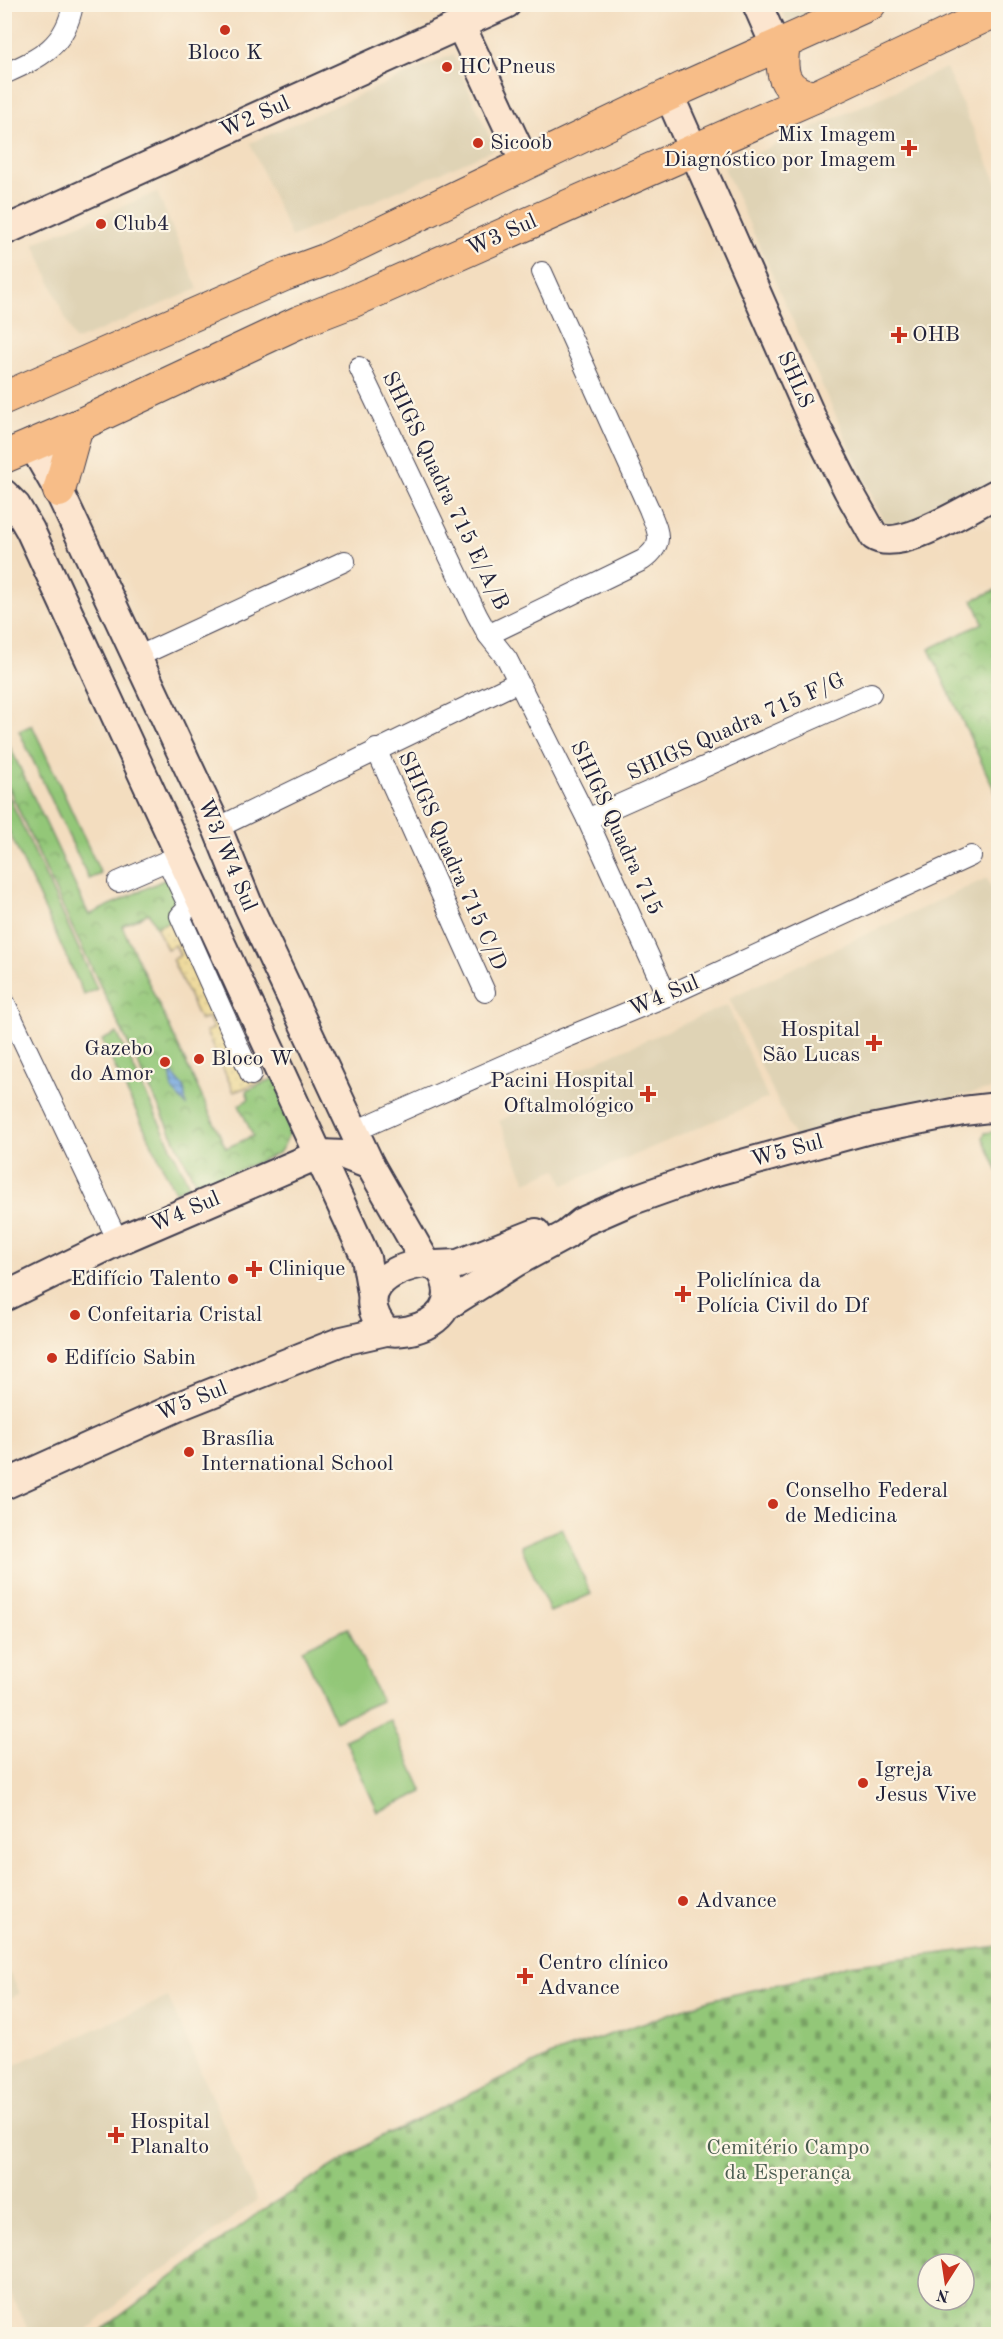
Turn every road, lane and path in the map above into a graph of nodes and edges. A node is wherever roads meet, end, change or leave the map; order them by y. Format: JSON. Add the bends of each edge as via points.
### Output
{"nodes":[{"id":1,"x":73,"y":4,"type":"edge"},
{"id":2,"x":506,"y":4,"type":"edge"},
{"id":3,"x":757,"y":4,"type":"edge"},
{"id":4,"x":870,"y":4,"type":"edge"},
{"id":5,"x":999,"y":10,"type":"edge"},
{"id":6,"x":460,"y":24,"type":"junction"},
{"id":7,"x":780,"y":44,"type":"junction"},
{"id":8,"x":4,"y":74,"type":"edge"},
{"id":9,"x":669,"y":95,"type":"junction"},
{"id":10,"x":814,"y":97,"type":"junction"},
{"id":11,"x":694,"y":150,"type":"junction"},
{"id":12,"x":525,"y":163,"type":"junction"},
{"id":13,"x":4,"y":231,"type":"edge"},
{"id":14,"x":325,"y":260,"type":"junction"},
{"id":15,"x":542,"y":272,"type":"dead end"},
{"id":16,"x":284,"y":275,"type":"junction"},
{"id":17,"x":351,"y":302,"type":"junction"},
{"id":18,"x":299,"y":322,"type":"junction"},
{"id":19,"x":359,"y":367,"type":"dead end"},
{"id":20,"x":4,"y":398,"type":"edge"},
{"id":21,"x":77,"y":426,"type":"junction"},
{"id":22,"x":14,"y":446,"type":"edge"},
{"id":23,"x":59,"y":491,"type":"junction"},
{"id":24,"x":999,"y":493,"type":"edge"},
{"id":25,"x":4,"y":494,"type":"edge"},
{"id":26,"x":345,"y":561,"type":"dead end"},
{"id":27,"x":104,"y":586,"type":"junction"},
{"id":28,"x":63,"y":605,"type":"junction"},
{"id":29,"x":488,"y":635,"type":"junction"},
{"id":30,"x":137,"y":657,"type":"junction"},
{"id":31,"x":518,"y":682,"type":"junction"},
{"id":32,"x":871,"y":693,"type":"dead end"},
{"id":33,"x":375,"y":749,"type":"junction"},
{"id":34,"x":587,"y":819,"type":"junction"},
{"id":35,"x":217,"y":828,"type":"junction"},
{"id":36,"x":971,"y":856,"type":"dead end"},
{"id":37,"x":174,"y":858,"type":"junction"},
{"id":38,"x":118,"y":882,"type":"dead end"},
{"id":39,"x":249,"y":907,"type":"junction"},
{"id":40,"x":211,"y":924,"type":"junction"},
{"id":41,"x":485,"y":992,"type":"dead end"},
{"id":42,"x":667,"y":996,"type":"junction"},
{"id":43,"x":4,"y":1001,"type":"edge"},
{"id":44,"x":251,"y":1075,"type":"dead end"},
{"id":45,"x":999,"y":1107,"type":"edge"},
{"id":46,"x":304,"y":1122,"type":"junction"},
{"id":47,"x":355,"y":1131,"type":"junction"},
{"id":48,"x":320,"y":1154,"type":"junction"},
{"id":49,"x":370,"y":1165,"type":"junction"},
{"id":50,"x":279,"y":1171,"type":"junction"},
{"id":51,"x":582,"y":1222,"type":"junction"},
{"id":52,"x":118,"y":1241,"type":"junction"},
{"id":53,"x":430,"y":1264,"type":"junction"},
{"id":54,"x":372,"y":1293,"type":"junction"},
{"id":55,"x":4,"y":1297,"type":"edge"},
{"id":56,"x":446,"y":1306,"type":"junction"},
{"id":57,"x":386,"y":1331,"type":"junction"},
{"id":58,"x":4,"y":1485,"type":"edge"}],
"edges":[{"from":1,"to":8,"type":"street","via":[[65,32],[55,45]]},
{"from":2,"to":6,"type":"main road","name":"W2 Sul"},
{"from":3,"to":7,"type":"main road"},
{"from":4,"to":7,"type":"main road"},
{"from":5,"to":10,"type":"main road","name":"W3 Sul"},
{"from":6,"to":12,"type":"main road"},
{"from":6,"to":13,"type":"main road","name":"W2 Sul"},
{"from":7,"to":9,"type":"main road"},
{"from":7,"to":10,"type":"main road","via":[[784,78],[802,95]]},
{"from":9,"to":11,"type":"main road","name":"SHLS"},
{"from":9,"to":12,"type":"main road"},
{"from":10,"to":11,"type":"main road","name":"W3 Sul"},
{"from":11,"to":17,"type":"main road","name":"W3 Sul"},
{"from":11,"to":24,"type":"main road","name":"SHLS","via":[[813,422],[874,536],[886,540],[913,536]]},
{"from":12,"to":14,"type":"main road"},
{"from":14,"to":16,"type":"main road"},
{"from":14,"to":17,"type":"main road","via":[[323,274],[330,290],[337,299]]},
{"from":15,"to":29,"type":"street","via":[[659,538],[656,549],[643,560]]},
{"from":16,"to":18,"type":"main road","via":[[304,293]]},
{"from":16,"to":20,"type":"main road"},
{"from":17,"to":18,"type":"main road","name":"W3 Sul"},
{"from":18,"to":21,"type":"main road","name":"W3 Sul"},
{"from":19,"to":29,"type":"street","name":"SHIGS Quadra 715 E/A/B"},
{"from":21,"to":22,"type":"main road","name":"W3 Sul"},
{"from":21,"to":23,"type":"main road"},
{"from":22,"to":23,"type":"main road","name":"W3/W4 Sul"},
{"from":23,"to":27,"type":"main road","name":"W3/W4 Sul"},
{"from":25,"to":28,"type":"main road","name":"W3/W4 Sul","via":[[30,530]]},
{"from":26,"to":30,"type":"street"},
{"from":27,"to":28,"type":"main road"},
{"from":27,"to":30,"type":"main road","name":"W3/W4 Sul"},
{"from":28,"to":37,"type":"main road","name":"W3/W4 Sul"},
{"from":29,"to":31,"type":"street","name":"SHIGS Quadra 715","via":[[507,659]]},
{"from":30,"to":35,"type":"main road","name":"W3/W4 Sul"},
{"from":31,"to":33,"type":"street"},
{"from":31,"to":34,"type":"street","name":"SHIGS Quadra 715"},
{"from":32,"to":34,"type":"street","name":"SHIGS Quadra 715 F/G"},
{"from":33,"to":35,"type":"street"},
{"from":33,"to":41,"type":"street","name":"SHIGS Quadra 715 C/D"},
{"from":34,"to":42,"type":"street","name":"SHIGS Quadra 715"},
{"from":35,"to":39,"type":"main road","name":"W3/W4 Sul"},
{"from":36,"to":42,"type":"street","name":"W4 Sul"},
{"from":37,"to":38,"type":"street"},
{"from":37,"to":40,"type":"main road","name":"W3/W4 Sul"},
{"from":37,"to":44,"type":"street","via":[[188,905],[180,916]]},
{"from":39,"to":40,"type":"main road"},
{"from":39,"to":47,"type":"main road","name":"W3/W4 Sul"},
{"from":40,"to":46,"type":"main road","name":"W3/W4 Sul"},
{"from":42,"to":47,"type":"street","name":"W4 Sul"},
{"from":43,"to":52,"type":"street"},
{"from":45,"to":51,"type":"main road","name":"W5 Sul","via":[[866,1130],[771,1155],[706,1174]]},
{"from":46,"to":48,"type":"main road","name":"W3/W4 Sul"},
{"from":46,"to":50,"type":"main road","via":[[301,1149]]},
{"from":47,"to":49,"type":"main road","name":"W3/W4 Sul"},
{"from":48,"to":49,"type":"main road","name":"W4 Sul","via":[[344,1155]]},
{"from":48,"to":50,"type":"main road","name":"W4 Sul"},
{"from":48,"to":54,"type":"main road","name":"W3/W4 Sul","via":[[366,1258]]},
{"from":49,"to":53,"type":"main road","name":"W3/W4 Sul"},
{"from":50,"to":52,"type":"main road","name":"W4 Sul"},
{"from":51,"to":53,"type":"main road","name":"W5 Sul","via":[[546,1229],[458,1264]]},
{"from":51,"to":56,"type":"main road","name":"W5 Sul"},
{"from":52,"to":55,"type":"main road","name":"W4 Sul"},
{"from":53,"to":54,"type":"main road","via":[[412,1264],[389,1275]]},
{"from":53,"to":56,"type":"main road","via":[[443,1273],[447,1283]]},
{"from":54,"to":57,"type":"main road","via":[[373,1310]]},
{"from":56,"to":57,"type":"main road","via":[[430,1323],[415,1330]]},
{"from":57,"to":58,"type":"main road","name":"W5 Sul","via":[[342,1341],[184,1404]]}]}
